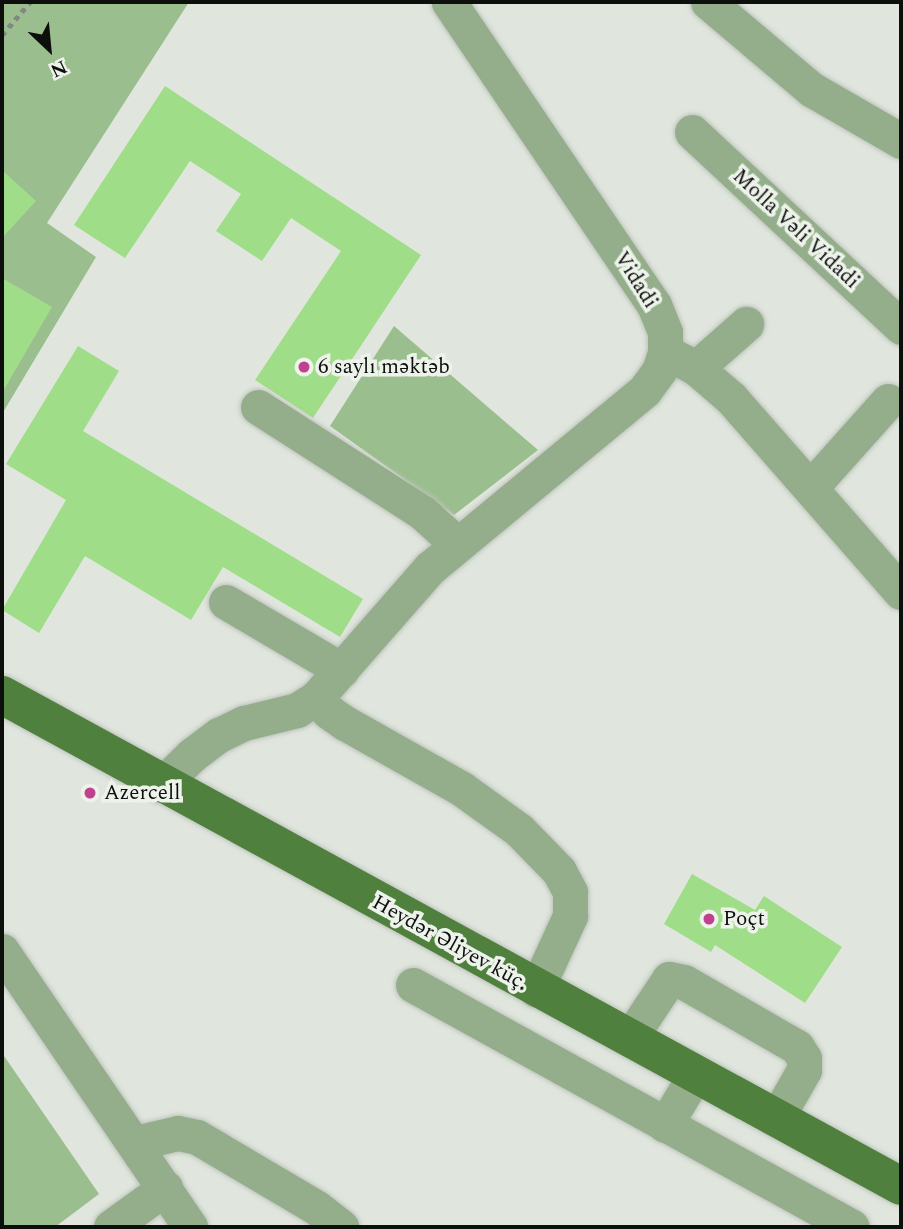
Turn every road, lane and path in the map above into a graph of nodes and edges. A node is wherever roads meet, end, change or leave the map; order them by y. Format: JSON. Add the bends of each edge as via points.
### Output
{"nodes":[{"id":1,"x":30,"y":2,"type":"edge"},
{"id":2,"x":449,"y":2,"type":"edge"},
{"id":3,"x":708,"y":2,"type":"edge"},
{"id":4,"x":2,"y":35,"type":"edge"},
{"id":5,"x":692,"y":132,"type":"dead end"},
{"id":6,"x":901,"y":141,"type":"edge"},
{"id":7,"x":746,"y":324,"type":"dead end"},
{"id":8,"x":901,"y":327,"type":"edge"},
{"id":9,"x":665,"y":352,"type":"junction"},
{"id":10,"x":696,"y":368,"type":"junction"},
{"id":11,"x":888,"y":401,"type":"dead end"},
{"id":12,"x":258,"y":407,"type":"dead end"},
{"id":13,"x":811,"y":486,"type":"junction"},
{"id":14,"x":457,"y":544,"type":"junction"},
{"id":15,"x":901,"y":592,"type":"edge"},
{"id":16,"x":226,"y":602,"type":"dead end"},
{"id":17,"x":342,"y":670,"type":"junction"},
{"id":18,"x":2,"y":695,"type":"edge"},
{"id":19,"x":316,"y":698,"type":"junction"},
{"id":20,"x":161,"y":785,"type":"junction"},
{"id":21,"x":2,"y":951,"type":"edge"},
{"id":22,"x":413,"y":985,"type":"dead end"},
{"id":23,"x":536,"y":990,"type":"junction"},
{"id":24,"x":629,"y":1039,"type":"junction"},
{"id":25,"x":695,"y":1075,"type":"junction"},
{"id":26,"x":776,"y":1119,"type":"junction"},
{"id":27,"x":666,"y":1125,"type":"junction"},
{"id":28,"x":135,"y":1143,"type":"junction"},
{"id":29,"x":901,"y":1186,"type":"edge"},
{"id":30,"x":165,"y":1188,"type":"junction"},
{"id":31,"x":111,"y":1227,"type":"edge"},
{"id":32,"x":190,"y":1227,"type":"edge"},
{"id":33,"x":341,"y":1227,"type":"edge"},
{"id":34,"x":852,"y":1227,"type":"edge"}],
"edges":[{"from":1,"to":4,"type":"path"},
{"from":2,"to":9,"type":"street","name":"Vidadi","via":[[654,305],[665,332]]},
{"from":3,"to":6,"type":"street","via":[[811,89]]},
{"from":5,"to":8,"type":"street","name":"Molla Vəli Vidadi"},
{"from":7,"to":10,"type":"street"},
{"from":9,"to":10,"type":"street"},
{"from":9,"to":14,"type":"street","via":[[645,390]]},
{"from":10,"to":13,"type":"street","via":[[731,398]]},
{"from":11,"to":13,"type":"street"},
{"from":12,"to":14,"type":"street","via":[[423,513]]},
{"from":13,"to":15,"type":"street"},
{"from":14,"to":17,"type":"street","via":[[430,568]]},
{"from":16,"to":17,"type":"street"},
{"from":17,"to":19,"type":"street"},
{"from":18,"to":20,"type":"main road","name":"Heydər Əliyev küç."},
{"from":19,"to":20,"type":"street","via":[[297,710],[244,723],[219,735]]},
{"from":19,"to":23,"type":"street","via":[[345,723],[462,789],[519,830],[559,871],[570,892],[570,916]]},
{"from":20,"to":23,"type":"main road","name":"Heydər Əliyev küç."},
{"from":21,"to":28,"type":"street"},
{"from":22,"to":27,"type":"street"},
{"from":23,"to":24,"type":"main road","name":"Heydər Əliyev küç."},
{"from":24,"to":25,"type":"main road","name":"Heydər Əliyev küç."},
{"from":24,"to":26,"type":"street","via":[[661,987],[669,979],[684,982],[797,1047],[804,1070]]},
{"from":25,"to":26,"type":"main road","name":"Heydər Əliyev küç."},
{"from":25,"to":27,"type":"street"},
{"from":26,"to":29,"type":"main road","name":"Heydər Əliyev küç."},
{"from":27,"to":34,"type":"street"},
{"from":28,"to":30,"type":"street"},
{"from":28,"to":33,"type":"street","via":[[177,1133],[197,1137]]},
{"from":30,"to":31,"type":"street"},
{"from":30,"to":32,"type":"street"}]}
